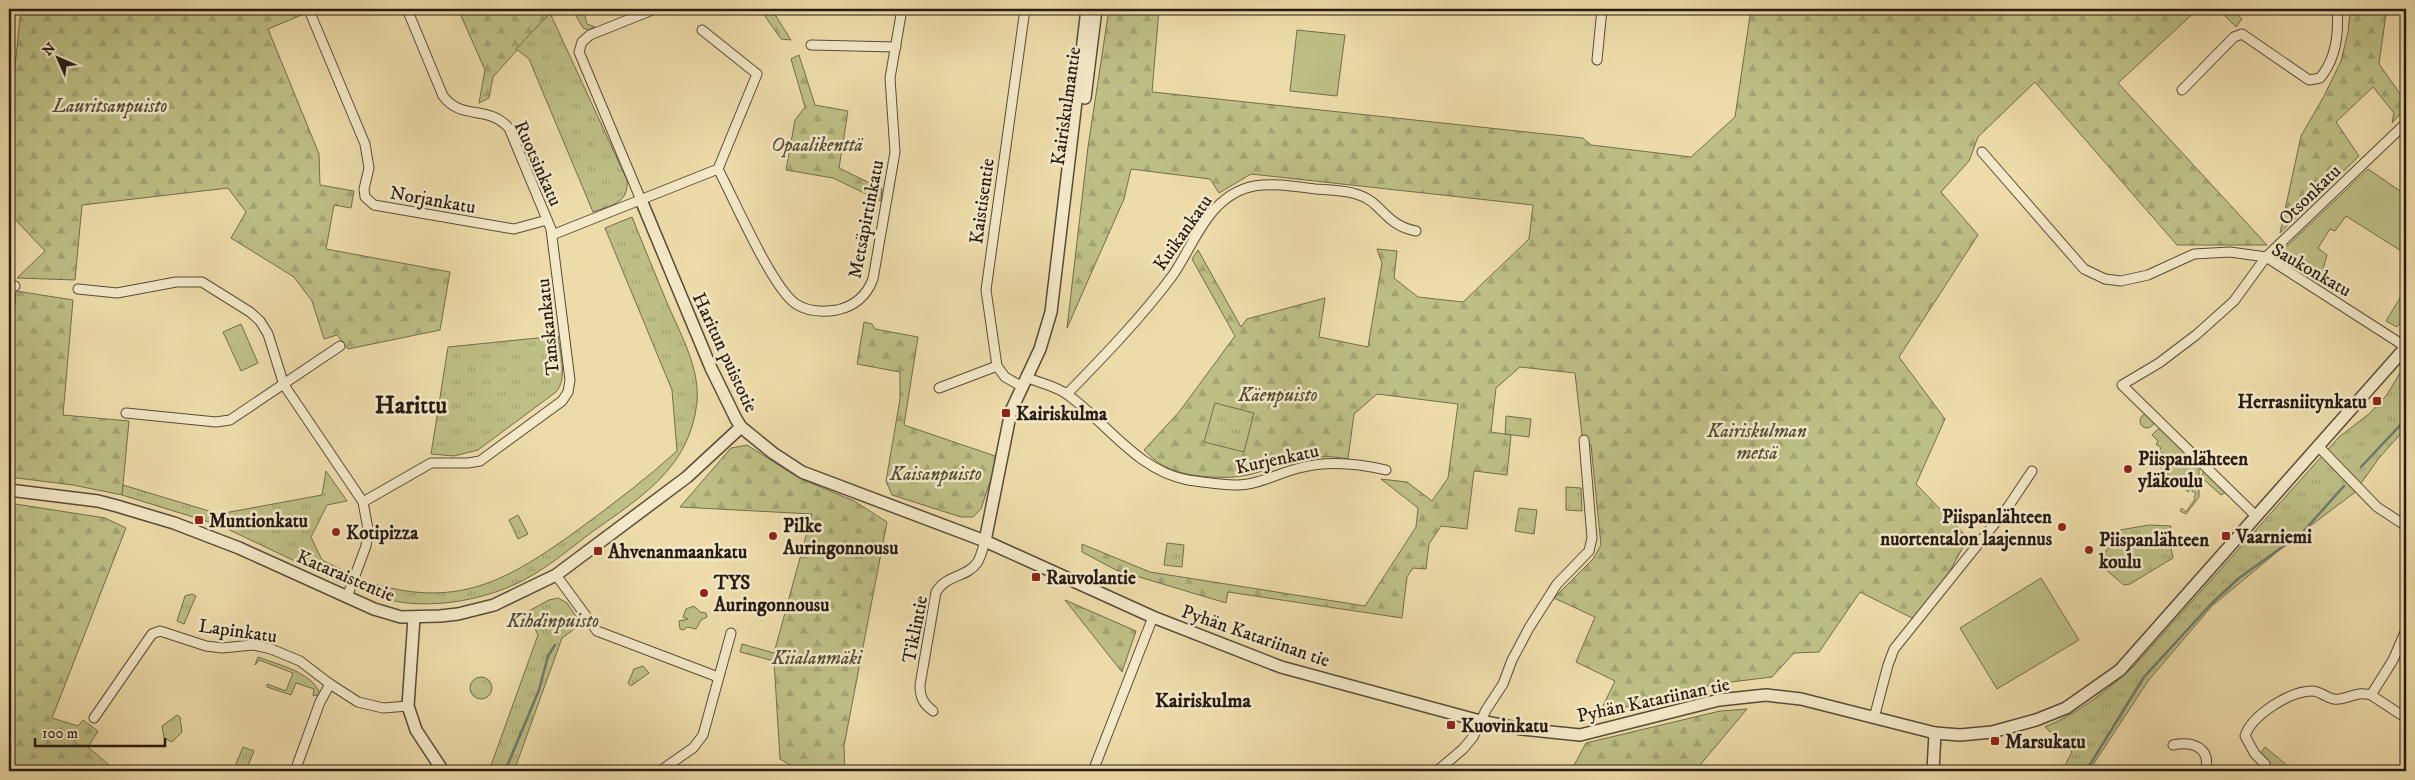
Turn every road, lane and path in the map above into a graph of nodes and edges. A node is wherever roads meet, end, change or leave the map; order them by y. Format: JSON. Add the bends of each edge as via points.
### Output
{"nodes":[{"id":1,"x":311,"y":9,"type":"edge"},
{"id":2,"x":407,"y":9,"type":"edge"},
{"id":3,"x":655,"y":9,"type":"edge"},
{"id":4,"x":902,"y":9,"type":"edge"},
{"id":5,"x":1025,"y":9,"type":"edge"},
{"id":6,"x":1093,"y":9,"type":"edge"},
{"id":7,"x":1602,"y":9,"type":"edge"},
{"id":8,"x":2338,"y":9,"type":"edge"},
{"id":9,"x":702,"y":30,"type":"dead end"},
{"id":10,"x":811,"y":45,"type":"dead end"},
{"id":11,"x":896,"y":47,"type":"junction"},
{"id":12,"x":1597,"y":60,"type":"dead end"},
{"id":13,"x":2182,"y":90,"type":"dead end"},
{"id":14,"x":2406,"y":123,"type":"edge"},
{"id":15,"x":1982,"y":152,"type":"dead end"},
{"id":16,"x":718,"y":169,"type":"junction"},
{"id":17,"x":641,"y":200,"type":"junction"},
{"id":18,"x":547,"y":220,"type":"junction"},
{"id":19,"x":1416,"y":231,"type":"dead end"},
{"id":20,"x":551,"y":232,"type":"junction"},
{"id":21,"x":2266,"y":257,"type":"junction"},
{"id":22,"x":78,"y":289,"type":"dead end"},
{"id":23,"x":340,"y":346,"type":"dead end"},
{"id":24,"x":2406,"y":347,"type":"edge"},
{"id":25,"x":997,"y":366,"type":"junction"},
{"id":26,"x":1024,"y":382,"type":"junction"},
{"id":27,"x":284,"y":384,"type":"junction"},
{"id":28,"x":939,"y":388,"type":"dead end"},
{"id":29,"x":1067,"y":394,"type":"junction"},
{"id":30,"x":126,"y":413,"type":"dead end"},
{"id":31,"x":742,"y":427,"type":"junction"},
{"id":32,"x":1584,"y":440,"type":"dead end"},
{"id":33,"x":2318,"y":446,"type":"junction"},
{"id":34,"x":1386,"y":470,"type":"dead end"},
{"id":35,"x":2032,"y":470,"type":"dead end"},
{"id":36,"x":9,"y":490,"type":"edge"},
{"id":37,"x":363,"y":502,"type":"junction"},
{"id":38,"x":2256,"y":516,"type":"junction"},
{"id":39,"x":2406,"y":526,"type":"edge"},
{"id":40,"x":985,"y":541,"type":"junction"},
{"id":41,"x":556,"y":575,"type":"junction"},
{"id":42,"x":346,"y":597,"type":"junction"},
{"id":43,"x":1153,"y":617,"type":"junction"},
{"id":44,"x":414,"y":618,"type":"junction"},
{"id":45,"x":2406,"y":630,"type":"edge"},
{"id":46,"x":731,"y":633,"type":"dead end"},
{"id":47,"x":718,"y":677,"type":"junction"},
{"id":48,"x":330,"y":684,"type":"junction"},
{"id":49,"x":2371,"y":696,"type":"junction"},
{"id":50,"x":408,"y":706,"type":"junction"},
{"id":51,"x":933,"y":711,"type":"dead end"},
{"id":52,"x":94,"y":718,"type":"dead end"},
{"id":53,"x":1874,"y":718,"type":"junction"},
{"id":54,"x":2406,"y":718,"type":"edge"},
{"id":55,"x":1480,"y":721,"type":"junction"},
{"id":56,"x":1935,"y":733,"type":"junction"},
{"id":57,"x":2173,"y":745,"type":"dead end"},
{"id":58,"x":2264,"y":768,"type":"edge"},
{"id":59,"x":295,"y":771,"type":"edge"},
{"id":60,"x":443,"y":771,"type":"edge"},
{"id":61,"x":660,"y":771,"type":"edge"},
{"id":62,"x":1093,"y":771,"type":"edge"},
{"id":63,"x":1437,"y":771,"type":"edge"},
{"id":64,"x":1933,"y":771,"type":"edge"},
{"id":65,"x":2205,"y":771,"type":"edge"}],
"edges":[{"from":1,"to":18,"type":"street","name":"Norjankatu","via":[[365,144],[369,168],[364,189],[366,197],[374,205],[514,229]]},
{"from":2,"to":18,"type":"street","name":"Ruotsinkatu","via":[[450,105],[463,111],[492,115],[509,128]]},
{"from":3,"to":17,"type":"street","name":"Haritun puistotie","via":[[590,35],[582,42],[579,52]]},
{"from":4,"to":11,"type":"street","name":"Metsäpirtinkatu"},
{"from":5,"to":25,"type":"street","name":"Kaistisentie","via":[[986,284]]},
{"from":6,"to":26,"type":"street","name":"Kairiskulmantie","via":[[1079,140],[1065,208],[1051,312],[1040,349]]},
{"from":7,"to":12,"type":"street"},
{"from":8,"to":13,"type":"street","via":[[2336,46],[2330,66],[2320,78],[2309,80],[2242,34],[2234,37]]},
{"from":9,"to":16,"type":"street","via":[[756,74]]},
{"from":10,"to":11,"type":"street"},
{"from":11,"to":16,"type":"street","name":"Metsäpirtinkatu","via":[[890,85],[895,152],[873,279],[857,301],[843,308],[822,311],[802,308],[791,300],[772,274]]},
{"from":14,"to":21,"type":"street","name":"Otsonkatu"},
{"from":15,"to":21,"type":"street","name":"Saukonkatu","via":[[2084,270],[2105,279],[2121,281],[2148,275],[2194,254],[2230,252]]},
{"from":16,"to":17,"type":"street"},
{"from":17,"to":20,"type":"street"},
{"from":17,"to":31,"type":"street","name":"Haritun puistotie","via":[[711,368]]},
{"from":18,"to":20,"type":"street","name":"Ruotsinkatu"},
{"from":19,"to":29,"type":"street","name":"Kuikankatu","via":[[1394,224],[1376,205],[1357,194],[1278,184],[1252,185],[1236,192],[1225,198],[1207,218],[1174,273],[1138,319]]},
{"from":20,"to":37,"type":"street","name":"Tanskankatu","via":[[570,380],[562,401],[480,460],[431,463]]},
{"from":21,"to":24,"type":"street","name":"Saukonkatu"},
{"from":21,"to":38,"type":"street","name":"Otsonkatu","via":[[2234,301],[2196,335],[2122,385]]},
{"from":22,"to":27,"type":"street","via":[[118,293],[176,282],[202,282],[260,321],[268,334]]},
{"from":23,"to":27,"type":"street"},
{"from":24,"to":33,"type":"street","name":"Pyhän Katariinan tie"},
{"from":25,"to":26,"type":"street","via":[[1005,377]]},
{"from":25,"to":28,"type":"street"},
{"from":26,"to":29,"type":"street","name":"Kurjenkatu"},
{"from":26,"to":40,"type":"street","name":"Kairiskulmantie","via":[[1011,411]]},
{"from":27,"to":30,"type":"street","via":[[224,422]]},
{"from":27,"to":37,"type":"street"},
{"from":29,"to":34,"type":"street","name":"Kurjenkatu","via":[[1137,454],[1162,471],[1187,480],[1237,485],[1301,467],[1332,463]]},
{"from":31,"to":40,"type":"street","name":"Haritun puistotie","via":[[802,472]]},
{"from":31,"to":41,"type":"street","name":"Kataraistentie","via":[[681,482]]},
{"from":32,"to":55,"type":"street","via":[[1592,530],[1589,551],[1557,584],[1529,628],[1503,684]]},
{"from":33,"to":38,"type":"street","name":"Pyhän Katariinan tie"},
{"from":33,"to":39,"type":"street","via":[[2377,507]]},
{"from":35,"to":53,"type":"street","via":[[2008,507],[1894,649]]},
{"from":36,"to":42,"type":"street","name":"Kataraistentie","via":[[98,501],[174,523],[240,548]]},
{"from":37,"to":42,"type":"street","via":[[368,529],[366,546]]},
{"from":38,"to":56,"type":"street","name":"Pyhän Katariinan tie","via":[[2154,634],[2120,670],[2096,689],[2066,708],[2006,729],[1960,735]]},
{"from":40,"to":43,"type":"street","name":"Pyhän Katariinan tie"},
{"from":40,"to":51,"type":"street","name":"Tiklintie","via":[[972,568],[948,579],[936,592],[920,686],[924,703]]},
{"from":41,"to":44,"type":"street","name":"Kataraistentie","via":[[494,605],[458,614]]},
{"from":41,"to":47,"type":"street","via":[[597,631]]},
{"from":42,"to":44,"type":"street","name":"Kataraistentie","via":[[374,609]]},
{"from":43,"to":55,"type":"street","name":"Pyhän Katariinan tie","via":[[1281,666]]},
{"from":43,"to":62,"type":"street"},
{"from":44,"to":50,"type":"street"},
{"from":45,"to":49,"type":"street"},
{"from":46,"to":47,"type":"street"},
{"from":47,"to":61,"type":"street","via":[[701,739]]},
{"from":48,"to":50,"type":"street","name":"Lapinkatu","via":[[370,706]]},
{"from":48,"to":52,"type":"street","name":"Lapinkatu","via":[[300,660],[271,649],[253,645],[206,646],[160,630],[152,634]]},
{"from":48,"to":59,"type":"street","via":[[320,702]]},
{"from":49,"to":54,"type":"street"},
{"from":49,"to":58,"type":"street","via":[[2357,693],[2334,699],[2313,691],[2272,706],[2248,727],[2245,736]]},
{"from":50,"to":60,"type":"street","via":[[416,730]]},
{"from":53,"to":55,"type":"street","name":"Pyhän Katariinan tie","via":[[1801,699],[1766,695],[1719,700],[1580,735]]},
{"from":53,"to":56,"type":"street","name":"Pyhän Katariinan tie"},
{"from":55,"to":63,"type":"street","via":[[1464,749]]},
{"from":56,"to":64,"type":"street"},
{"from":57,"to":65,"type":"street","via":[[2188,744],[2203,750],[2207,757]]}]}
